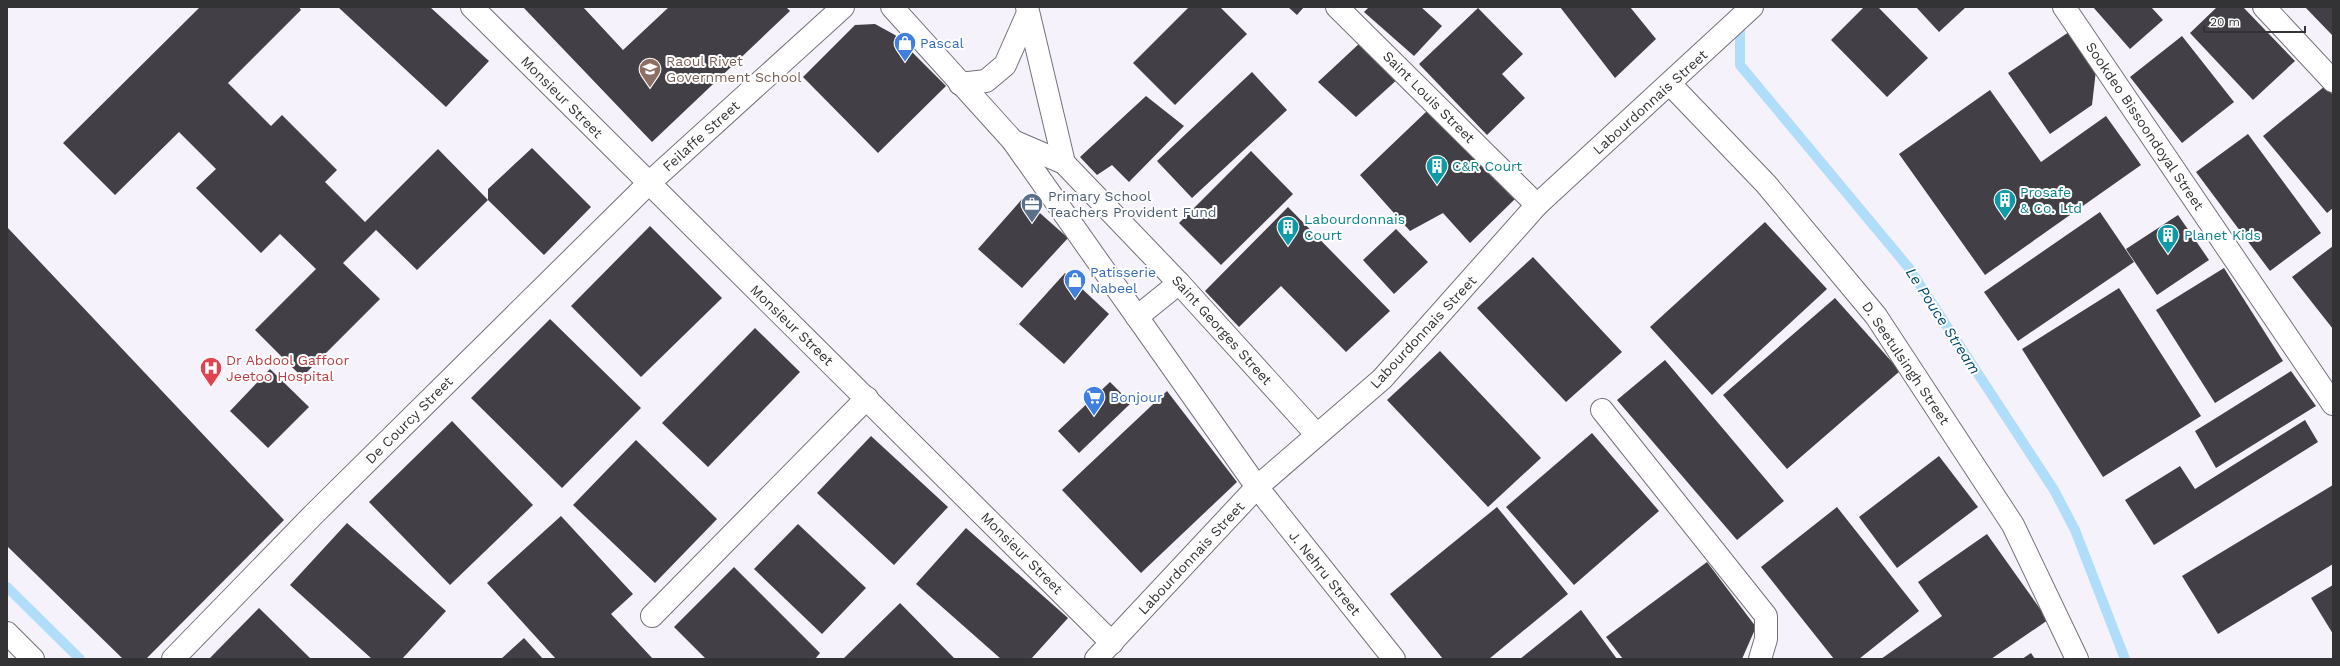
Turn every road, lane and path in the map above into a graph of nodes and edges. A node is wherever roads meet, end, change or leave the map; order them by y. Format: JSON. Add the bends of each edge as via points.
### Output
{"nodes":[{"id":1,"x":472,"y":7,"type":"edge"},
{"id":2,"x":844,"y":7,"type":"edge"},
{"id":3,"x":892,"y":7,"type":"edge"},
{"id":4,"x":1337,"y":7,"type":"edge"},
{"id":5,"x":1752,"y":7,"type":"edge"},
{"id":6,"x":2064,"y":7,"type":"edge"},
{"id":7,"x":2264,"y":7,"type":"edge"},
{"id":8,"x":2269,"y":7,"type":"edge"},
{"id":9,"x":1028,"y":10,"type":"edge"},
{"id":10,"x":2333,"y":75,"type":"edge"},
{"id":11,"x":2333,"y":81,"type":"edge"},
{"id":12,"x":960,"y":84,"type":"junction"},
{"id":13,"x":1670,"y":84,"type":"junction"},
{"id":14,"x":1013,"y":141,"type":"junction"},
{"id":15,"x":1064,"y":163,"type":"junction"},
{"id":16,"x":648,"y":184,"type":"junction"},
{"id":17,"x":1537,"y":205,"type":"junction"},
{"id":18,"x":1179,"y":283,"type":"junction"},
{"id":19,"x":1137,"y":317,"type":"junction"},
{"id":20,"x":867,"y":398,"type":"junction"},
{"id":21,"x":2333,"y":404,"type":"edge"},
{"id":22,"x":1602,"y":410,"type":"dead end"},
{"id":23,"x":1317,"y":435,"type":"junction"},
{"id":24,"x":1257,"y":487,"type":"junction"},
{"id":25,"x":652,"y":616,"type":"dead end"},
{"id":26,"x":7,"y":633,"type":"edge"},
{"id":27,"x":1112,"y":643,"type":"junction"},
{"id":28,"x":33,"y":659,"type":"edge"},
{"id":29,"x":173,"y":659,"type":"edge"},
{"id":30,"x":1096,"y":659,"type":"edge"},
{"id":31,"x":1394,"y":659,"type":"edge"},
{"id":32,"x":1760,"y":659,"type":"edge"},
{"id":33,"x":2077,"y":659,"type":"edge"}],
"edges":[{"from":1,"to":16,"type":"street","name":"Monsieur Street"},
{"from":2,"to":16,"type":"street","name":"Feilaffe Street"},
{"from":3,"to":12,"type":"street","name":"Saint Georges Street"},
{"from":4,"to":17,"type":"street","name":"Saint Louis Street"},
{"from":5,"to":13,"type":"street","name":"Labourdonnais Street"},
{"from":6,"to":21,"type":"street","name":"Sookdeo Bissoondoyal Street"},
{"from":7,"to":11,"type":"street"},
{"from":8,"to":10,"type":"street"},
{"from":9,"to":12,"type":"street","via":[[1006,65],[986,81]]},
{"from":9,"to":15,"type":"street"},
{"from":12,"to":14,"type":"street","name":"Saint Georges Street"},
{"from":13,"to":17,"type":"street","name":"Labourdonnais Street"},
{"from":13,"to":33,"type":"street","name":"D. Seetulsingh Street","via":[[1766,184],[1876,316],[2013,525]]},
{"from":14,"to":15,"type":"street","name":"Saint Georges Street"},
{"from":14,"to":19,"type":"street","name":"Saint Georges Street"},
{"from":15,"to":18,"type":"street","name":"Saint Georges Street"},
{"from":16,"to":20,"type":"street","name":"Monsieur Street"},
{"from":16,"to":29,"type":"street","name":"De Courcy Street","via":[[313,515]]},
{"from":17,"to":23,"type":"street","name":"Labourdonnais Street","via":[[1382,380]]},
{"from":18,"to":19,"type":"street"},
{"from":18,"to":23,"type":"street","name":"Saint Georges Street"},
{"from":19,"to":24,"type":"street","name":"Saint Georges Street"},
{"from":20,"to":25,"type":"street"},
{"from":20,"to":27,"type":"street","name":"Monsieur Street"},
{"from":22,"to":32,"type":"street","via":[[1766,616],[1766,639]]},
{"from":23,"to":24,"type":"street","name":"Labourdonnais Street"},
{"from":24,"to":27,"type":"street","name":"Labourdonnais Street"},
{"from":24,"to":31,"type":"street","name":"J. Nehru Street"},
{"from":26,"to":28,"type":"street"},
{"from":27,"to":30,"type":"street","name":"Labourdonnais Street"}]}
